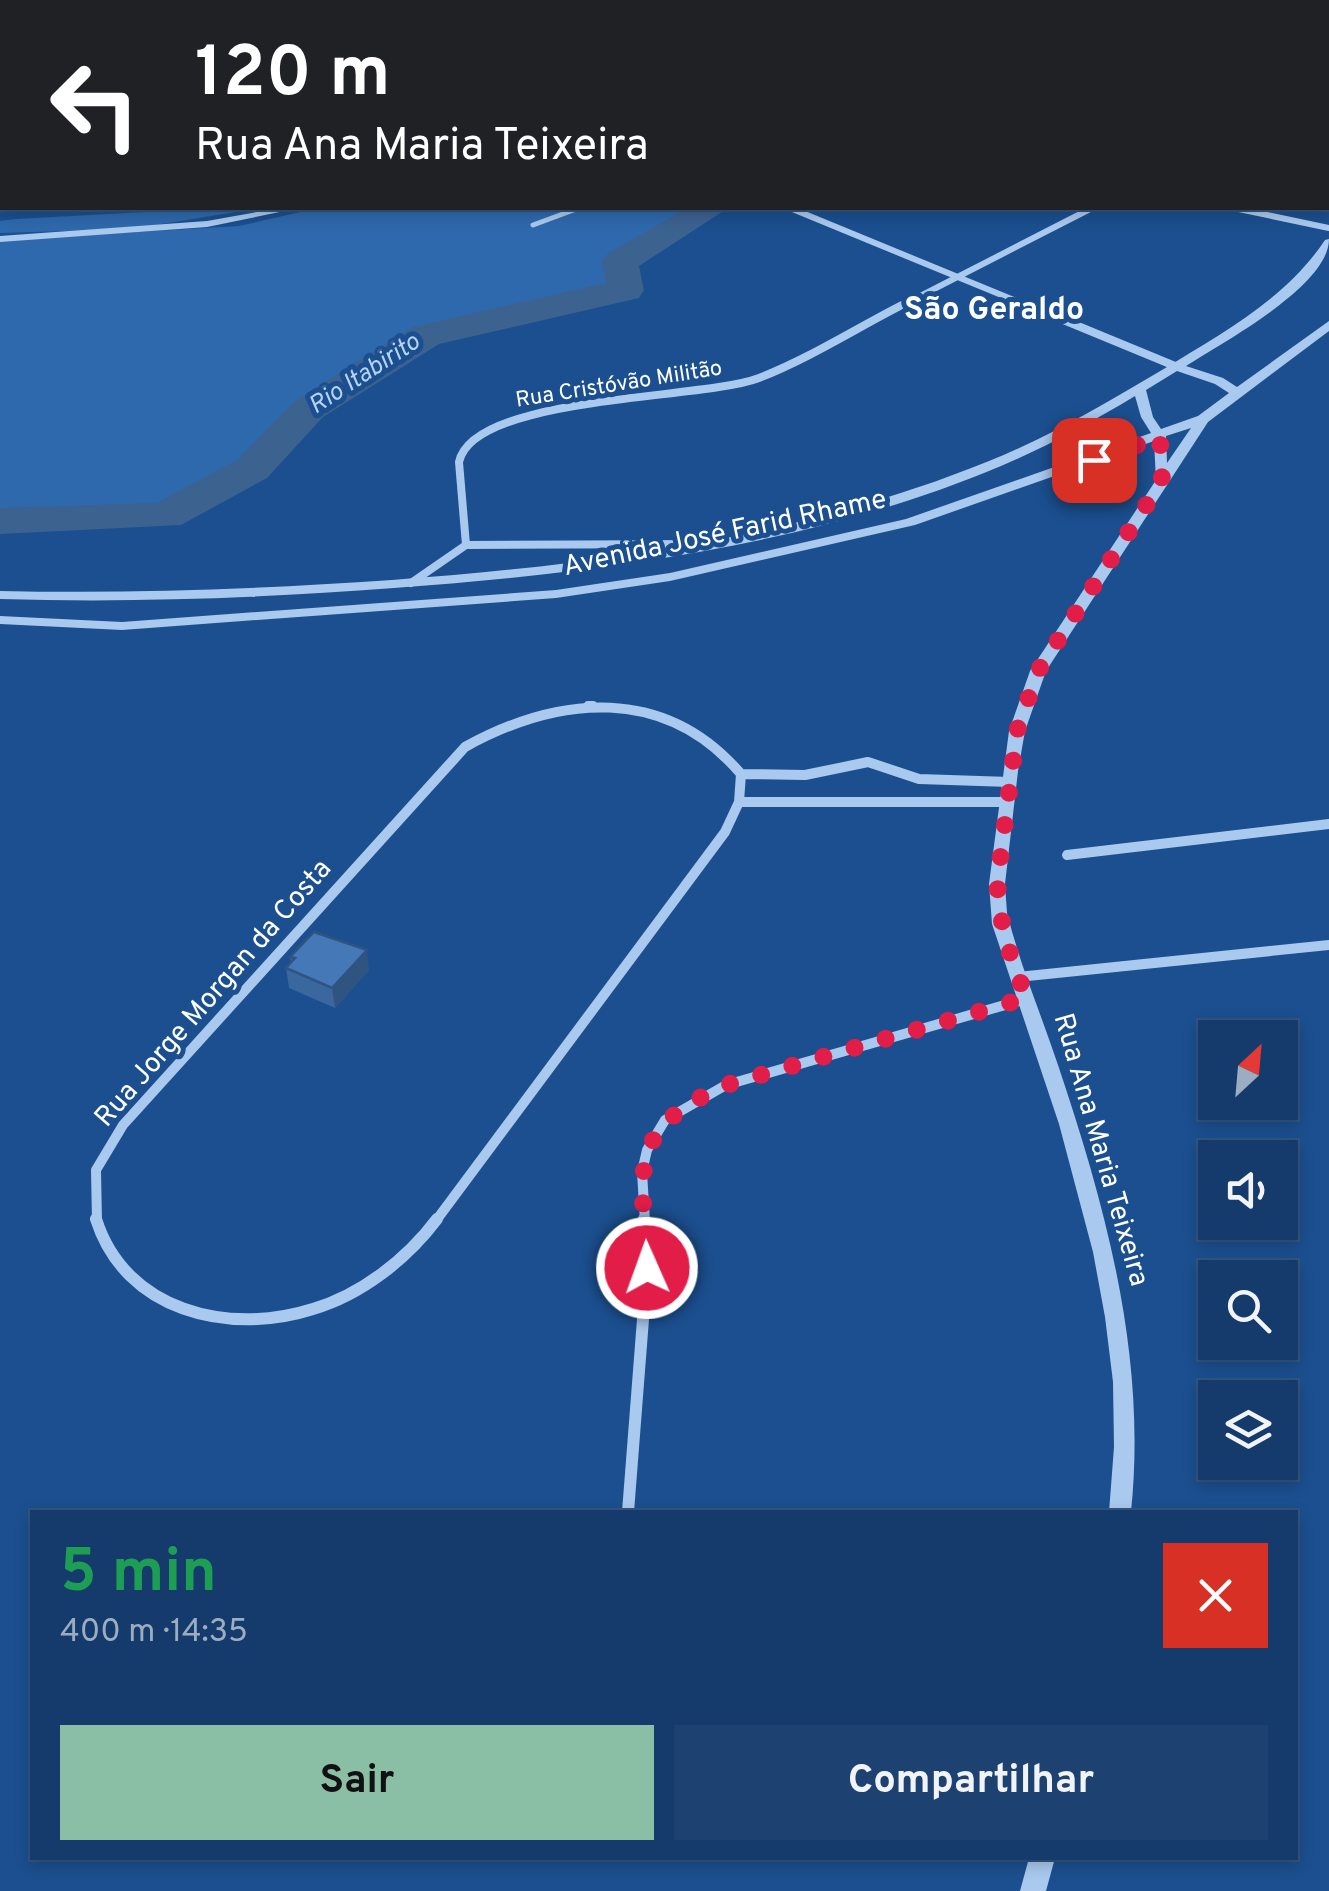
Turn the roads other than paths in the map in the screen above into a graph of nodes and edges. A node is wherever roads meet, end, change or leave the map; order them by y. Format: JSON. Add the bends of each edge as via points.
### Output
{"nodes":[{"id":1,"x":283,"y":210,"type":"edge"},
{"id":2,"x":574,"y":210,"type":"edge"},
{"id":3,"x":795,"y":210,"type":"edge"},
{"id":4,"x":1088,"y":210,"type":"edge"},
{"id":5,"x":1244,"y":210,"type":"edge"},
{"id":6,"x":533,"y":225,"type":"dead end"},
{"id":7,"x":1329,"y":228,"type":"edge"},
{"id":8,"x":0,"y":239,"type":"edge"},
{"id":9,"x":1329,"y":242,"type":"edge"},
{"id":10,"x":959,"y":274,"type":"junction"},
{"id":11,"x":1329,"y":325,"type":"edge"},
{"id":12,"x":1176,"y":366,"type":"junction"},
{"id":13,"x":1140,"y":389,"type":"junction"},
{"id":14,"x":1239,"y":394,"type":"junction"},
{"id":15,"x":1203,"y":419,"type":"junction"},
{"id":16,"x":1160,"y":437,"type":"junction"},
{"id":17,"x":1162,"y":481,"type":"junction"},
{"id":18,"x":708,"y":544,"type":"junction"},
{"id":19,"x":466,"y":545,"type":"junction"},
{"id":20,"x":411,"y":583,"type":"junction"},
{"id":21,"x":0,"y":596,"type":"edge"},
{"id":22,"x":0,"y":620,"type":"edge"},
{"id":23,"x":741,"y":774,"type":"junction"},
{"id":24,"x":1010,"y":782,"type":"junction"},
{"id":25,"x":739,"y":802,"type":"junction"},
{"id":26,"x":1006,"y":802,"type":"junction"},
{"id":27,"x":1329,"y":824,"type":"edge"},
{"id":28,"x":1068,"y":854,"type":"dead end"},
{"id":29,"x":1329,"y":944,"type":"edge"},
{"id":30,"x":1018,"y":977,"type":"junction"},
{"id":31,"x":1026,"y":998,"type":"junction"},
{"id":32,"x":628,"y":1510,"type":"edge"},
{"id":33,"x":1120,"y":1510,"type":"edge"},
{"id":34,"x":1042,"y":1860,"type":"edge"},
{"id":35,"x":1034,"y":1891,"type":"edge"}],
"edges":[{"from":1,"to":8,"type":"street","via":[[207,224]]},
{"from":2,"to":6,"type":"lane"},
{"from":3,"to":10,"type":"street"},
{"from":4,"to":10,"type":"street","name":"Rua Cristóvão Militão"},
{"from":5,"to":7,"type":"street"},
{"from":9,"to":12,"type":"street","via":[[1286,293]]},
{"from":10,"to":12,"type":"street"},
{"from":10,"to":19,"type":"street","name":"Rua Cristóvão Militão","via":[[757,379],[517,418],[486,429],[466,444],[460,461]]},
{"from":11,"to":14,"type":"street","name":"Rua Ana Maria Teixeira"},
{"from":12,"to":13,"type":"street"},
{"from":12,"to":14,"type":"street"},
{"from":13,"to":16,"type":"street"},
{"from":13,"to":18,"type":"street","via":[[992,464],[911,493]]},
{"from":14,"to":15,"type":"street","name":"Rua Ana Maria Teixeira"},
{"from":15,"to":16,"type":"street","name":"Avenida José Farid Rhame"},
{"from":15,"to":17,"type":"street","name":"Rua Ana Maria Teixeira"},
{"from":16,"to":17,"type":"street"},
{"from":16,"to":22,"type":"street","name":"Avenida José Farid Rhame","via":[[835,542],[556,594],[122,626]]},
{"from":17,"to":24,"type":"street","name":"Rua Ana Maria Teixeira","via":[[1038,671],[1017,731]]},
{"from":18,"to":19,"type":"street"},
{"from":18,"to":20,"type":"street"},
{"from":19,"to":20,"type":"street"},
{"from":20,"to":21,"type":"street","via":[[107,599]]},
{"from":23,"to":24,"type":"street","via":[[816,774],[868,762],[919,779]]},
{"from":23,"to":25,"type":"street","name":"Rua Jorge Morgan da Costa"},
{"from":23,"to":25,"type":"street","name":"Rua Jorge Morgan da Costa","via":[[702,735],[633,708],[544,711],[465,747],[98,1163],[91,1195],[98,1237],[120,1274],[158,1299],[209,1316],[265,1318],[352,1295],[389,1269],[425,1235],[725,832]]},
{"from":24,"to":26,"type":"street","name":"Rua Ana Maria Teixeira"},
{"from":25,"to":26,"type":"street"},
{"from":26,"to":30,"type":"street","name":"Rua Ana Maria Teixeira","via":[[998,914]]},
{"from":27,"to":28,"type":"street"},
{"from":29,"to":30,"type":"street"},
{"from":30,"to":31,"type":"street","name":"Rua Ana Maria Teixeira"},
{"from":31,"to":32,"type":"street","via":[[726,1085],[682,1107],[655,1133],[642,1172],[647,1268]]},
{"from":31,"to":33,"type":"street","name":"Rua Ana Maria Teixeira","via":[[1115,1311],[1126,1438]]},
{"from":34,"to":35,"type":"street"}]}
